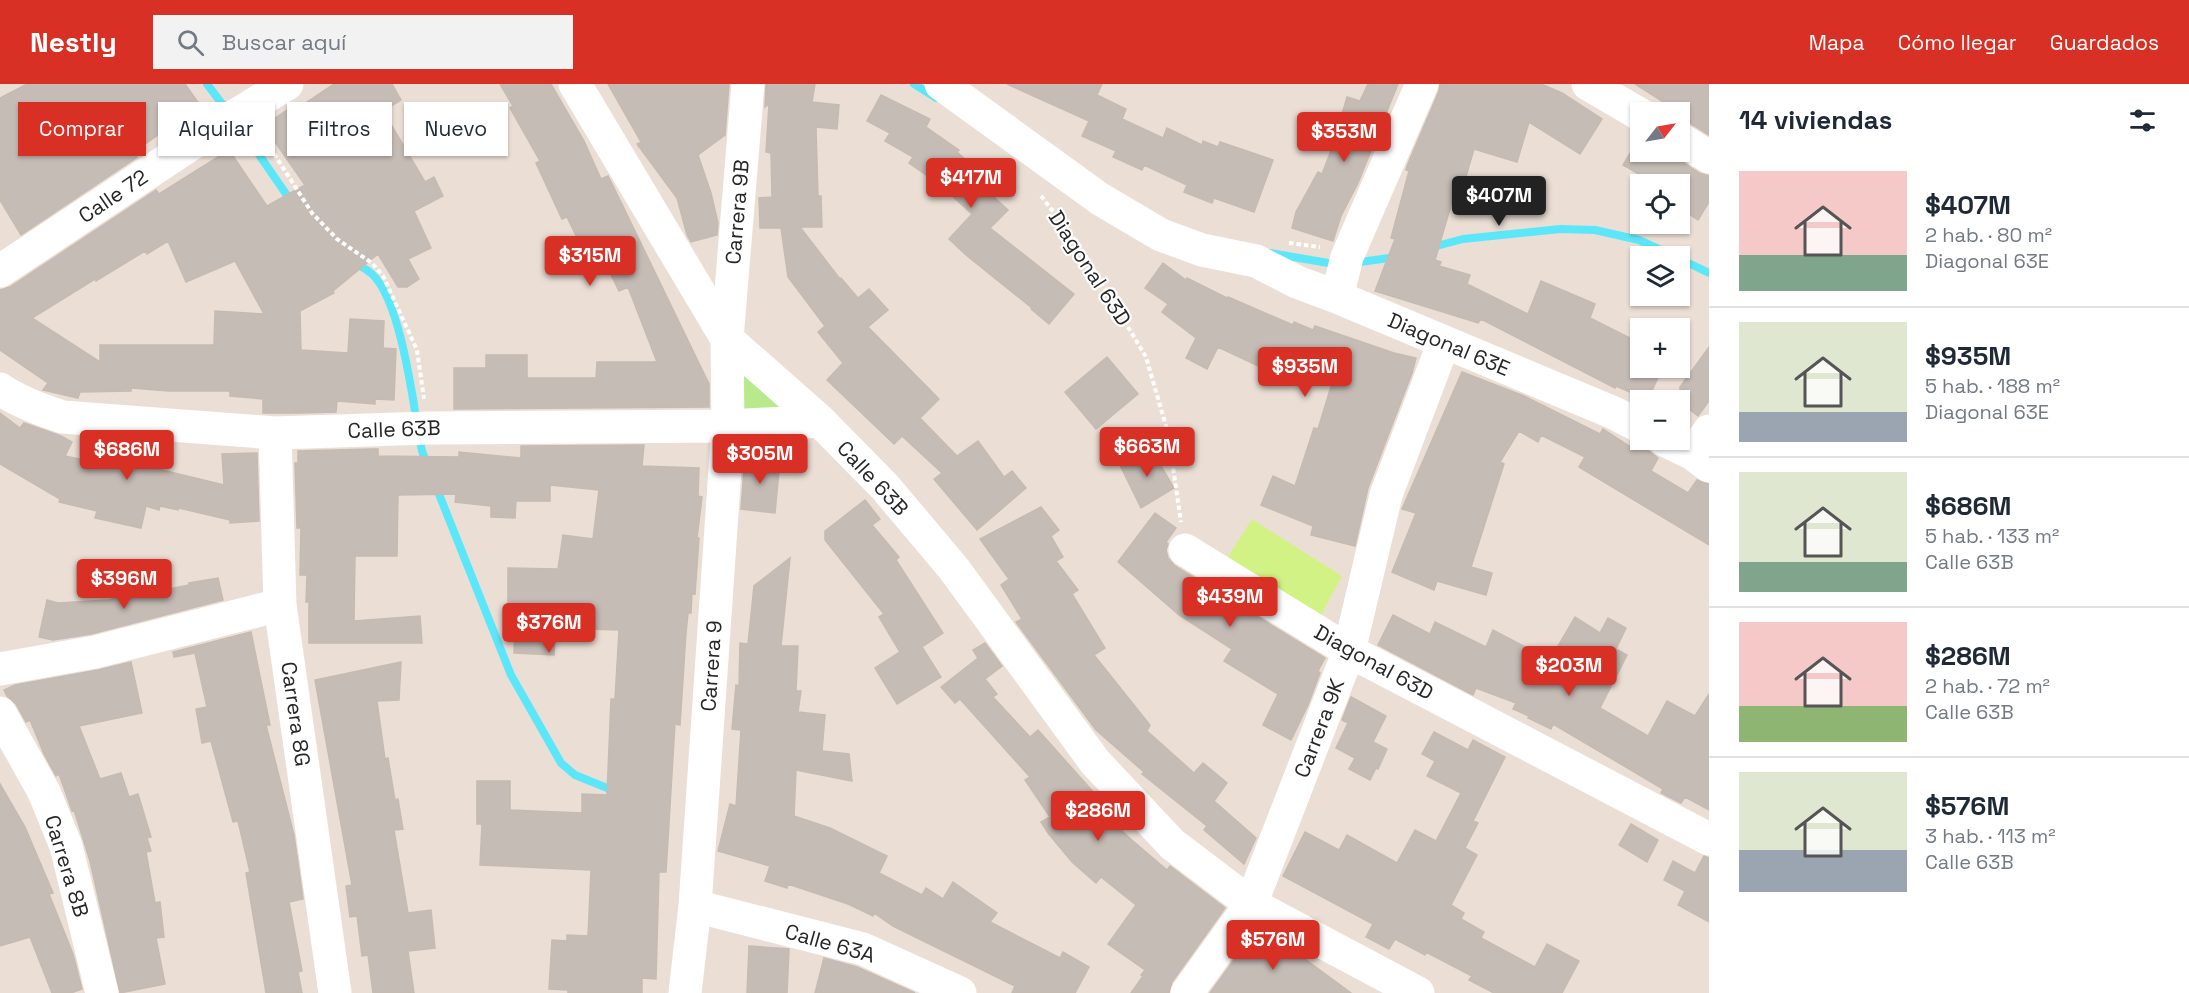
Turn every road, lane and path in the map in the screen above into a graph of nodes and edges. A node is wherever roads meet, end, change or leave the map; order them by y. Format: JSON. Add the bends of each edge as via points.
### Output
{"nodes":[{"id":1,"x":287,"y":84,"type":"edge"},
{"id":2,"x":575,"y":84,"type":"edge"},
{"id":3,"x":748,"y":84,"type":"edge"},
{"id":4,"x":941,"y":84,"type":"edge"},
{"id":5,"x":1422,"y":84,"type":"edge"},
{"id":6,"x":1588,"y":84,"type":"edge"},
{"id":7,"x":257,"y":102,"type":"edge"},
{"id":8,"x":1630,"y":109,"type":"edge"},
{"id":9,"x":1690,"y":145,"type":"edge"},
{"id":10,"x":275,"y":155,"type":"edge"},
{"id":11,"x":173,"y":156,"type":"edge"},
{"id":12,"x":1709,"y":157,"type":"edge"},
{"id":13,"x":1039,"y":193,"type":"dead end"},
{"id":14,"x":1268,"y":251,"type":"junction"},
{"id":15,"x":1344,"y":269,"type":"junction"},
{"id":16,"x":0,"y":272,"type":"edge"},
{"id":17,"x":727,"y":339,"type":"junction"},
{"id":18,"x":1444,"y":342,"type":"junction"},
{"id":19,"x":0,"y":388,"type":"edge"},
{"id":20,"x":820,"y":421,"type":"junction"},
{"id":21,"x":1630,"y":422,"type":"edge"},
{"id":22,"x":728,"y":426,"type":"junction"},
{"id":23,"x":417,"y":428,"type":"junction"},
{"id":24,"x":275,"y":433,"type":"junction"},
{"id":25,"x":1185,"y":550,"type":"joint"},
{"id":26,"x":280,"y":605,"type":"junction"},
{"id":27,"x":1349,"y":651,"type":"junction"},
{"id":28,"x":0,"y":669,"type":"edge"},
{"id":29,"x":0,"y":712,"type":"edge"},
{"id":30,"x":1709,"y":839,"type":"edge"},
{"id":31,"x":1251,"y":904,"type":"junction"},
{"id":32,"x":695,"y":906,"type":"junction"},
{"id":33,"x":102,"y":993,"type":"edge"},
{"id":34,"x":335,"y":993,"type":"edge"},
{"id":35,"x":685,"y":993,"type":"edge"},
{"id":36,"x":960,"y":993,"type":"edge"},
{"id":37,"x":1187,"y":993,"type":"edge"},
{"id":38,"x":1418,"y":993,"type":"edge"}],
"edges":[{"from":1,"to":7,"type":"street","name":"Calle 72"},
{"from":2,"to":17,"type":"street"},
{"from":3,"to":17,"type":"street","name":"Carrera 9B"},
{"from":4,"to":14,"type":"street","name":"Diagonal 63D","via":[[1100,199],[1161,235],[1202,250]]},
{"from":5,"to":15,"type":"street"},
{"from":6,"to":8,"type":"street"},
{"from":9,"to":12,"type":"street"},
{"from":10,"to":23,"type":"path","via":[[312,213],[383,276],[417,350]]},
{"from":11,"to":16,"type":"street","name":"Calle 72"},
{"from":13,"to":25,"type":"path","name":"Diagonal 63D","via":[[1079,245],[1146,357],[1168,433]]},
{"from":14,"to":15,"type":"path"},
{"from":14,"to":15,"type":"street","name":"Diagonal 63E","via":[[1298,282]]},
{"from":15,"to":18,"type":"street","name":"Diagonal 63E"},
{"from":17,"to":20,"type":"street"},
{"from":17,"to":22,"type":"street","name":"Carrera 9"},
{"from":18,"to":21,"type":"street","name":"Diagonal 63E"},
{"from":18,"to":27,"type":"street","name":"Carrera 9K","via":[[1386,495]]},
{"from":19,"to":24,"type":"street","name":"Calle 63B","via":[[13,398],[63,417]]},
{"from":20,"to":22,"type":"street","name":"Calle 63B"},
{"from":20,"to":31,"type":"street","name":"Calle 63B","via":[[885,487],[954,569],[1095,762],[1172,844]]},
{"from":22,"to":23,"type":"street","name":"Calle 63B"},
{"from":22,"to":32,"type":"street","name":"Carrera 9"},
{"from":23,"to":24,"type":"street","name":"Calle 63B"},
{"from":24,"to":26,"type":"street","name":"Carrera 8G"},
{"from":25,"to":27,"type":"street","name":"Diagonal 63D"},
{"from":26,"to":28,"type":"street","via":[[95,652]]},
{"from":26,"to":34,"type":"street","name":"Carrera 8G"},
{"from":27,"to":30,"type":"street","name":"Diagonal 63D"},
{"from":27,"to":31,"type":"street","name":"Carrera 9K"},
{"from":29,"to":33,"type":"street","name":"Carrera 8B","via":[[44,792],[66,846]]},
{"from":31,"to":37,"type":"street","name":"Carrera 9K"},
{"from":31,"to":38,"type":"street","name":"Calle 63B"},
{"from":32,"to":35,"type":"street","name":"Carrera 9"},
{"from":32,"to":36,"type":"street","name":"Calle 63A","via":[[863,949]]}]}
